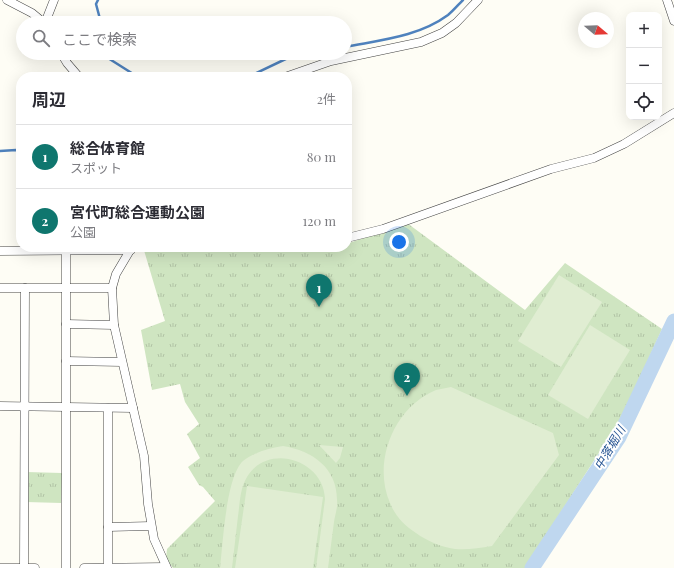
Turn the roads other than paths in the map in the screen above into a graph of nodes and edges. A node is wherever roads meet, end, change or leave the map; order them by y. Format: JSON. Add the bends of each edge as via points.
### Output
{"nodes":[{"id":1,"x":8,"y":0,"type":"edge"},
{"id":2,"x":54,"y":0,"type":"edge"},
{"id":3,"x":478,"y":0,"type":"edge"},
{"id":4,"x":667,"y":0,"type":"edge"},
{"id":5,"x":36,"y":16,"type":"edge"},
{"id":6,"x":48,"y":16,"type":"edge"},
{"id":7,"x":674,"y":21,"type":"edge"},
{"id":8,"x":352,"y":57,"type":"edge"},
{"id":9,"x":65,"y":60,"type":"edge"},
{"id":10,"x":336,"y":60,"type":"edge"},
{"id":11,"x":75,"y":72,"type":"edge"},
{"id":12,"x":299,"y":72,"type":"edge"},
{"id":13,"x":674,"y":113,"type":"edge"},
{"id":14,"x":352,"y":237,"type":"edge"},
{"id":15,"x":0,"y":251,"type":"edge"},
{"id":16,"x":16,"y":251,"type":"edge"},
{"id":17,"x":66,"y":252,"type":"edge"},
{"id":18,"x":129,"y":252,"type":"edge"},
{"id":19,"x":0,"y":288,"type":"edge"},
{"id":20,"x":25,"y":288,"type":"junction"},
{"id":21,"x":66,"y":288,"type":"junction"},
{"id":22,"x":112,"y":288,"type":"junction"},
{"id":23,"x":66,"y":324,"type":"junction"},
{"id":24,"x":114,"y":325,"type":"junction"},
{"id":25,"x":66,"y":361,"type":"junction"},
{"id":26,"x":122,"y":362,"type":"junction"},
{"id":27,"x":0,"y":406,"type":"edge"},
{"id":28,"x":24,"y":406,"type":"junction"},
{"id":29,"x":66,"y":406,"type":"junction"},
{"id":30,"x":108,"y":408,"type":"junction"},
{"id":31,"x":133,"y":408,"type":"junction"},
{"id":32,"x":108,"y":526,"type":"junction"},
{"id":33,"x":152,"y":526,"type":"junction"},
{"id":34,"x":0,"y":568,"type":"edge"},
{"id":35,"x":24,"y":568,"type":"edge"},
{"id":36,"x":34,"y":568,"type":"edge"},
{"id":37,"x":66,"y":568,"type":"edge"},
{"id":38,"x":84,"y":568,"type":"edge"},
{"id":39,"x":108,"y":568,"type":"edge"},
{"id":40,"x":149,"y":568,"type":"edge"},
{"id":41,"x":166,"y":568,"type":"edge"}],
"edges":[{"from":1,"to":5,"type":"street"},
{"from":2,"to":6,"type":"street"},
{"from":3,"to":8,"type":"street","via":[[456,23],[421,42]]},
{"from":4,"to":7,"type":"street"},
{"from":9,"to":11,"type":"street"},
{"from":10,"to":12,"type":"street"},
{"from":13,"to":14,"type":"street","via":[[624,144],[594,158],[551,169],[383,229]]},
{"from":15,"to":16,"type":"street"},
{"from":17,"to":21,"type":"street"},
{"from":18,"to":22,"type":"street","via":[[116,274]]},
{"from":19,"to":20,"type":"street"},
{"from":20,"to":21,"type":"street"},
{"from":20,"to":28,"type":"street"},
{"from":21,"to":22,"type":"street"},
{"from":21,"to":23,"type":"street"},
{"from":22,"to":24,"type":"street"},
{"from":23,"to":24,"type":"street"},
{"from":23,"to":25,"type":"street"},
{"from":24,"to":26,"type":"street"},
{"from":25,"to":26,"type":"street"},
{"from":25,"to":29,"type":"street"},
{"from":26,"to":31,"type":"street"},
{"from":27,"to":28,"type":"street"},
{"from":28,"to":29,"type":"street"},
{"from":28,"to":35,"type":"street"},
{"from":29,"to":30,"type":"street"},
{"from":29,"to":37,"type":"street"},
{"from":30,"to":31,"type":"street"},
{"from":30,"to":32,"type":"street"},
{"from":31,"to":33,"type":"street","via":[[144,456]]},
{"from":32,"to":33,"type":"street"},
{"from":32,"to":39,"type":"street"},
{"from":33,"to":41,"type":"street","via":[[154,539]]},
{"from":34,"to":35,"type":"street"},
{"from":35,"to":36,"type":"street"},
{"from":38,"to":39,"type":"street"},
{"from":39,"to":40,"type":"street"},
{"from":40,"to":41,"type":"street"}]}
